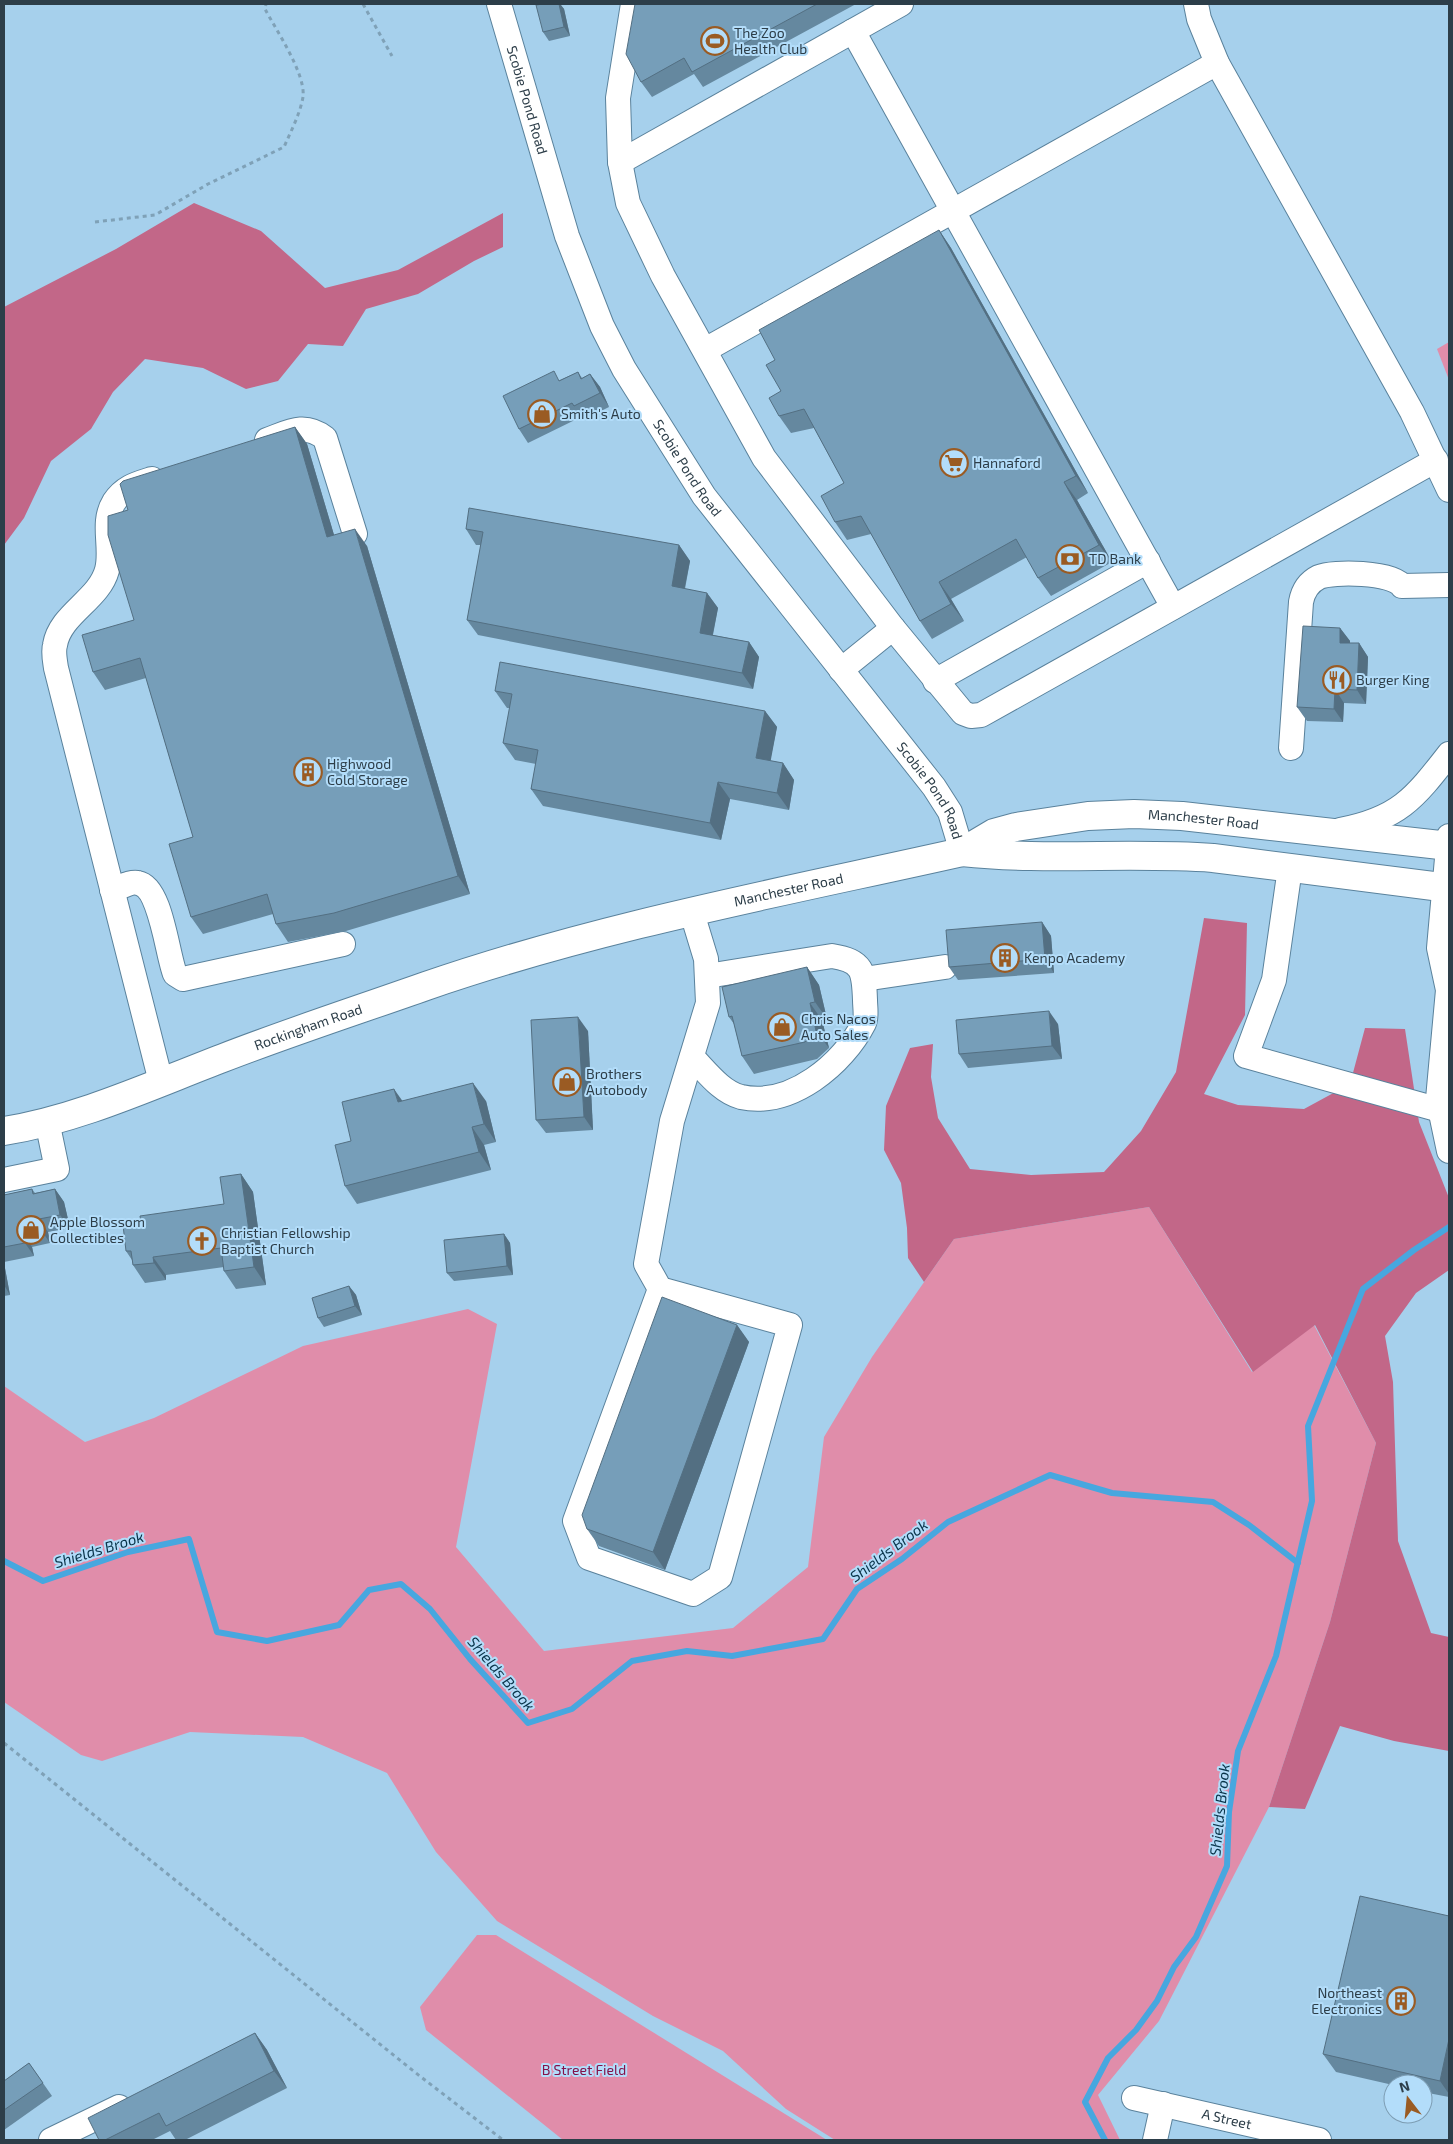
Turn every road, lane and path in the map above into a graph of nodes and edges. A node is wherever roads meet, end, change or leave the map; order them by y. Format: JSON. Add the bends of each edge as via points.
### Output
{"nodes":[{"id":1,"x":266,"y":4,"type":"edge"},
{"id":2,"x":363,"y":4,"type":"edge"},
{"id":3,"x":498,"y":4,"type":"edge"},
{"id":4,"x":633,"y":4,"type":"edge"},
{"id":5,"x":901,"y":4,"type":"edge"},
{"id":6,"x":1196,"y":4,"type":"edge"},
{"id":7,"x":853,"y":31,"type":"junction"},
{"id":8,"x":392,"y":56,"type":"dead end"},
{"id":9,"x":1217,"y":64,"type":"junction"},
{"id":10,"x":620,"y":162,"type":"junction"},
{"id":11,"x":953,"y":211,"type":"junction"},
{"id":12,"x":95,"y":222,"type":"dead end"},
{"id":13,"x":705,"y":350,"type":"junction"},
{"id":14,"x":245,"y":447,"type":"edge"},
{"id":15,"x":1436,"y":460,"type":"junction"},
{"id":16,"x":172,"y":472,"type":"edge"},
{"id":17,"x":1449,"y":490,"type":"edge"},
{"id":18,"x":355,"y":534,"type":"edge"},
{"id":19,"x":1148,"y":561,"type":"junction"},
{"id":20,"x":1449,"y":585,"type":"edge"},
{"id":21,"x":1173,"y":607,"type":"junction"},
{"id":22,"x":894,"y":628,"type":"junction"},
{"id":23,"x":841,"y":670,"type":"junction"},
{"id":24,"x":935,"y":681,"type":"junction"},
{"id":25,"x":1291,"y":748,"type":"dead end"},
{"id":26,"x":1449,"y":754,"type":"edge"},
{"id":27,"x":1326,"y":832,"type":"junction"},
{"id":28,"x":1449,"y":843,"type":"edge"},
{"id":29,"x":962,"y":852,"type":"junction"},
{"id":30,"x":1290,"y":868,"type":"junction"},
{"id":31,"x":1447,"y":888,"type":"edge"},
{"id":32,"x":112,"y":890,"type":"junction"},
{"id":33,"x":692,"y":913,"type":"junction"},
{"id":34,"x":617,"y":930,"type":"joint"},
{"id":35,"x":343,"y":944,"type":"dead end"},
{"id":36,"x":945,"y":967,"type":"dead end"},
{"id":37,"x":707,"y":976,"type":"junction"},
{"id":38,"x":864,"y":978,"type":"junction"},
{"id":39,"x":1449,"y":989,"type":"edge"},
{"id":40,"x":692,"y":1057,"type":"junction"},
{"id":41,"x":161,"y":1082,"type":"junction"},
{"id":42,"x":1440,"y":1110,"type":"junction"},
{"id":43,"x":47,"y":1121,"type":"junction"},
{"id":44,"x":4,"y":1131,"type":"edge"},
{"id":45,"x":1449,"y":1151,"type":"edge"},
{"id":46,"x":4,"y":1180,"type":"edge"},
{"id":47,"x":660,"y":1289,"type":"junction"},
{"id":48,"x":4,"y":1743,"type":"edge"},
{"id":49,"x":1134,"y":2098,"type":"dead end"},
{"id":50,"x":137,"y":2099,"type":"edge"},
{"id":51,"x":1163,"y":2104,"type":"junction"},
{"id":52,"x":51,"y":2140,"type":"edge"},
{"id":53,"x":503,"y":2140,"type":"edge"},
{"id":54,"x":1155,"y":2140,"type":"edge"},
{"id":55,"x":1319,"y":2140,"type":"edge"}],
"edges":[{"from":1,"to":12,"type":"path","via":[[265,9],[300,75],[303,95],[284,147],[208,184],[156,215]]},
{"from":2,"to":8,"type":"path"},
{"from":3,"to":23,"type":"street","name":"Scobie Pond Road","via":[[552,190],[602,326],[650,412],[704,496]]},
{"from":4,"to":10,"type":"street","via":[[618,98]]},
{"from":5,"to":7,"type":"street"},
{"from":6,"to":9,"type":"street"},
{"from":7,"to":10,"type":"street"},
{"from":7,"to":11,"type":"street"},
{"from":9,"to":11,"type":"street"},
{"from":9,"to":15,"type":"street"},
{"from":10,"to":13,"type":"street","via":[[628,203],[663,276]]},
{"from":11,"to":13,"type":"street"},
{"from":11,"to":19,"type":"street"},
{"from":13,"to":22,"type":"street","via":[[764,458]]},
{"from":14,"to":18,"type":"street","via":[[299,429],[314,429],[325,438]]},
{"from":15,"to":17,"type":"street"},
{"from":15,"to":21,"type":"street"},
{"from":16,"to":32,"type":"street","via":[[127,487],[113,503],[107,522],[107,570],[99,585],[64,625],[54,645],[56,668]]},
{"from":19,"to":21,"type":"street"},
{"from":19,"to":24,"type":"street"},
{"from":20,"to":25,"type":"street","via":[[1402,586],[1397,580],[1385,576],[1332,574],[1319,577],[1308,586],[1301,602]]},
{"from":21,"to":24,"type":"street","via":[[981,715],[963,713]]},
{"from":22,"to":23,"type":"street"},
{"from":22,"to":24,"type":"street"},
{"from":23,"to":29,"type":"street","name":"Scobie Pond Road","via":[[938,793],[950,812]]},
{"from":26,"to":27,"type":"street","via":[[1426,783],[1395,812],[1375,822]]},
{"from":27,"to":28,"type":"main road","name":"Manchester Road"},
{"from":27,"to":29,"type":"main road","name":"Manchester Road","via":[[1182,816],[1088,816],[994,833]]},
{"from":28,"to":31,"type":"street"},
{"from":29,"to":30,"type":"main road","name":"Manchester Road","via":[[1044,858],[1174,855]]},
{"from":29,"to":33,"type":"main road","name":"Manchester Road"},
{"from":30,"to":31,"type":"main road","name":"Manchester Road"},
{"from":30,"to":42,"type":"street","via":[[1274,980],[1246,1056]]},
{"from":31,"to":39,"type":"street","via":[[1439,948]]},
{"from":32,"to":35,"type":"street","via":[[136,882],[148,887],[175,974],[183,979]]},
{"from":32,"to":41,"type":"street"},
{"from":33,"to":34,"type":"main road","name":"Manchester Road"},
{"from":33,"to":37,"type":"street","via":[[706,958]]},
{"from":34,"to":41,"type":"main road","name":"Rockingham Road","via":[[428,986]]},
{"from":36,"to":38,"type":"street"},
{"from":37,"to":38,"type":"street","via":[[832,956],[850,959]]},
{"from":37,"to":40,"type":"street","via":[[708,1003]]},
{"from":38,"to":40,"type":"street","via":[[866,1021],[830,1066],[787,1093],[763,1099],[740,1097],[724,1089]]},
{"from":39,"to":42,"type":"street","via":[[1440,1068]]},
{"from":40,"to":47,"type":"street","via":[[672,1121],[646,1264]]},
{"from":41,"to":43,"type":"main road","name":"Rockingham Road"},
{"from":42,"to":45,"type":"street"},
{"from":43,"to":44,"type":"main road","name":"Rockingham Road"},
{"from":43,"to":46,"type":"street","via":[[57,1169]]},
{"from":47,"to":47,"type":"street","via":[[575,1521],[589,1558],[693,1594],[720,1577],[790,1325]]},
{"from":48,"to":53,"type":"path"},
{"from":49,"to":51,"type":"street","name":"A Street"},
{"from":50,"to":52,"type":"street"},
{"from":51,"to":54,"type":"street"},
{"from":51,"to":55,"type":"street","name":"A Street"}]}
